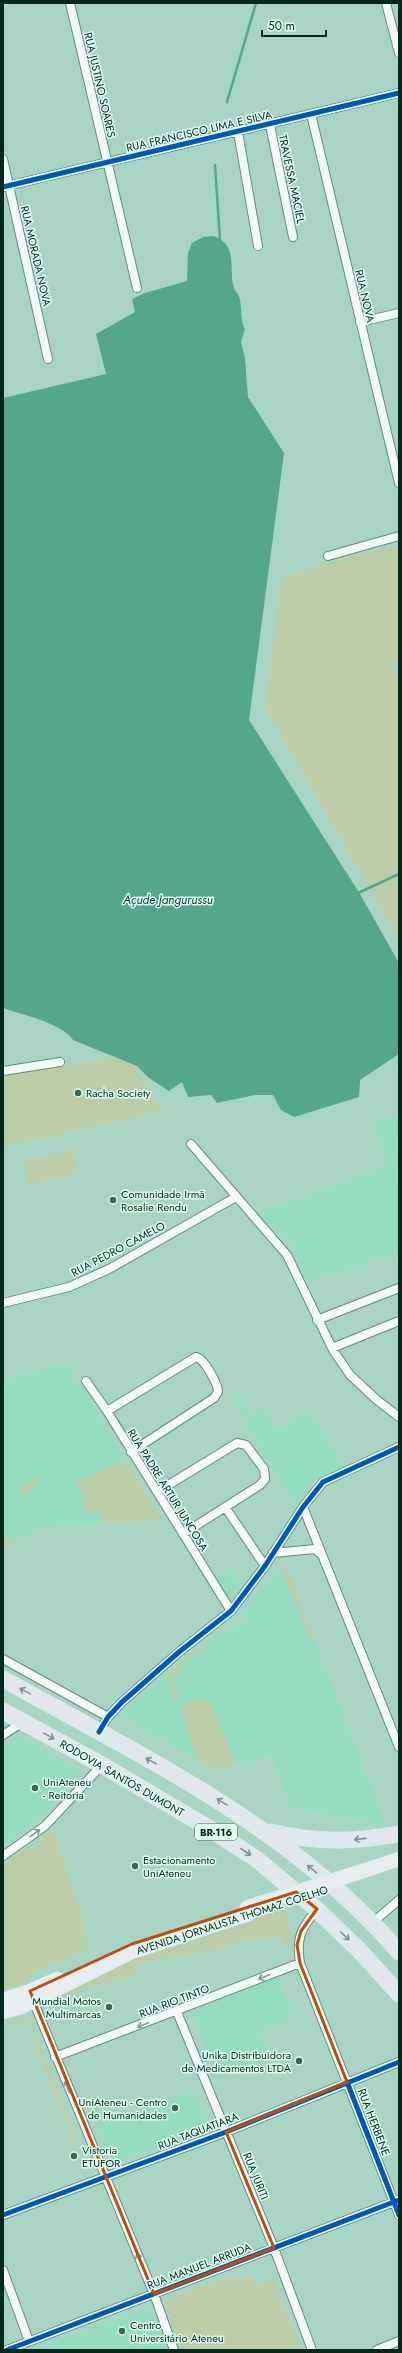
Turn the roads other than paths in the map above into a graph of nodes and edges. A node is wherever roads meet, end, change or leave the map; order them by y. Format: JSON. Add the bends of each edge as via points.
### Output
{"nodes":[{"id":1,"x":70,"y":3,"type":"edge"},
{"id":2,"x":386,"y":3,"type":"edge"},
{"id":3,"x":399,"y":53,"type":"edge"},
{"id":4,"x":399,"y":93,"type":"edge"},
{"id":5,"x":311,"y":114,"type":"junction"},
{"id":6,"x":270,"y":124,"type":"junction"},
{"id":7,"x":238,"y":132,"type":"junction"},
{"id":8,"x":3,"y":159,"type":"edge"},
{"id":9,"x":106,"y":163,"type":"junction"},
{"id":10,"x":6,"y":186,"type":"edge"},
{"id":11,"x":293,"y":237,"type":"dead end"},
{"id":12,"x":258,"y":246,"type":"dead end"},
{"id":13,"x":137,"y":288,"type":"dead end"},
{"id":14,"x":399,"y":313,"type":"edge"},
{"id":15,"x":360,"y":322,"type":"junction"},
{"id":16,"x":48,"y":359,"type":"dead end"},
{"id":17,"x":399,"y":484,"type":"edge"},
{"id":18,"x":399,"y":536,"type":"edge"},
{"id":19,"x":328,"y":556,"type":"dead end"},
{"id":20,"x":60,"y":1062,"type":"dead end"},
{"id":21,"x":3,"y":1071,"type":"edge"},
{"id":22,"x":191,"y":1144,"type":"dead end"},
{"id":23,"x":236,"y":1197,"type":"junction"},
{"id":24,"x":399,"y":1288,"type":"edge"},
{"id":25,"x":3,"y":1303,"type":"edge"},
{"id":26,"x":317,"y":1320,"type":"junction"},
{"id":27,"x":399,"y":1321,"type":"edge"},
{"id":28,"x":332,"y":1348,"type":"junction"},
{"id":29,"x":86,"y":1381,"type":"dead end"},
{"id":30,"x":107,"y":1410,"type":"junction"},
{"id":31,"x":399,"y":1417,"type":"edge"},
{"id":32,"x":399,"y":1448,"type":"edge"},
{"id":33,"x":131,"y":1452,"type":"junction"},
{"id":34,"x":156,"y":1492,"type":"junction"},
{"id":35,"x":303,"y":1507,"type":"junction"},
{"id":36,"x":225,"y":1508,"type":"junction"},
{"id":37,"x":183,"y":1534,"type":"junction"},
{"id":38,"x":273,"y":1553,"type":"junction"},
{"id":39,"x":323,"y":1556,"type":"junction"},
{"id":40,"x":265,"y":1566,"type":"junction"},
{"id":41,"x":231,"y":1611,"type":"junction"},
{"id":42,"x":3,"y":1659,"type":"edge"},
{"id":43,"x":3,"y":1679,"type":"edge"},
{"id":44,"x":3,"y":1711,"type":"edge"},
{"id":45,"x":108,"y":1717,"type":"junction"},
{"id":46,"x":23,"y":1722,"type":"junction"},
{"id":47,"x":99,"y":1732,"type":"junction"},
{"id":48,"x":3,"y":1735,"type":"edge"},
{"id":49,"x":399,"y":1748,"type":"edge"},
{"id":50,"x":102,"y":1765,"type":"junction"},
{"id":51,"x":266,"y":1831,"type":"junction"},
{"id":52,"x":399,"y":1834,"type":"edge"},
{"id":53,"x":3,"y":1856,"type":"edge"},
{"id":54,"x":399,"y":1859,"type":"edge"},
{"id":55,"x":399,"y":1868,"type":"edge"},
{"id":56,"x":366,"y":1874,"type":"junction"},
{"id":57,"x":399,"y":1900,"type":"edge"},
{"id":58,"x":317,"y":1909,"type":"junction"},
{"id":59,"x":372,"y":1923,"type":"junction"},
{"id":60,"x":399,"y":1952,"type":"edge"},
{"id":61,"x":300,"y":1963,"type":"junction"},
{"id":62,"x":399,"y":1994,"type":"edge"},
{"id":63,"x":32,"y":1996,"type":"junction"},
{"id":64,"x":3,"y":2000,"type":"edge"},
{"id":65,"x":3,"y":2012,"type":"edge"},
{"id":66,"x":177,"y":2012,"type":"junction"},
{"id":67,"x":55,"y":2057,"type":"junction"},
{"id":68,"x":399,"y":2062,"type":"edge"},
{"id":69,"x":348,"y":2082,"type":"junction"},
{"id":70,"x":226,"y":2132,"type":"junction"},
{"id":71,"x":105,"y":2178,"type":"junction"},
{"id":72,"x":397,"y":2201,"type":"edge"},
{"id":73,"x":3,"y":2215,"type":"edge"},
{"id":74,"x":399,"y":2215,"type":"edge"},
{"id":75,"x":274,"y":2248,"type":"junction"},
{"id":76,"x":3,"y":2270,"type":"edge"},
{"id":77,"x":154,"y":2294,"type":"junction"},
{"id":78,"x":29,"y":2341,"type":"junction"},
{"id":79,"x":399,"y":2341,"type":"edge"},
{"id":80,"x":6,"y":2350,"type":"edge"},
{"id":81,"x":174,"y":2350,"type":"edge"},
{"id":82,"x":312,"y":2350,"type":"edge"},
{"id":83,"x":377,"y":2350,"type":"edge"}],
"edges":[{"from":1,"to":9,"type":"street","name":"RUA JUSTINO SOARES"},
{"from":2,"to":3,"type":"street"},
{"from":4,"to":5,"type":"street","name":"RUA FRANCISCO LIMA E SILVA"},
{"from":5,"to":6,"type":"street","name":"RUA FRANCISCO LIMA E SILVA"},
{"from":5,"to":15,"type":"street","name":"RUA NOVA"},
{"from":6,"to":7,"type":"street","name":"RUA FRANCISCO LIMA E SILVA"},
{"from":6,"to":11,"type":"street","name":"TRAVESSA MACIEL"},
{"from":7,"to":9,"type":"street","name":"RUA FRANCISCO LIMA E SILVA"},
{"from":7,"to":12,"type":"street"},
{"from":8,"to":10,"type":"street","name":"RUA MORADA NOVA"},
{"from":9,"to":10,"type":"street","name":"RUA FRANCISCO LIMA E SILVA"},
{"from":9,"to":13,"type":"street","name":"RUA JUSTINO SOARES"},
{"from":10,"to":16,"type":"street","name":"RUA MORADA NOVA"},
{"from":14,"to":15,"type":"street"},
{"from":15,"to":17,"type":"street","name":"RUA NOVA"},
{"from":18,"to":19,"type":"street"},
{"from":20,"to":21,"type":"street"},
{"from":22,"to":23,"type":"street"},
{"from":23,"to":25,"type":"street","name":"RUA PEDRO CAMELO","via":[[102,1272],[69,1287]]},
{"from":23,"to":26,"type":"street","via":[[287,1255]]},
{"from":24,"to":26,"type":"street"},
{"from":26,"to":28,"type":"street"},
{"from":27,"to":28,"type":"street"},
{"from":28,"to":31,"type":"street","via":[[350,1375]]},
{"from":29,"to":30,"type":"street","name":"RUA PADRE ARTUR JUNCOSA"},
{"from":30,"to":33,"type":"street","name":"RUA PADRE ARTUR JUNCOSA"},
{"from":30,"to":33,"type":"street","via":[[194,1357],[202,1361],[216,1383],[218,1392],[205,1406]]},
{"from":32,"to":35,"type":"street","via":[[323,1482]]},
{"from":33,"to":34,"type":"street","name":"RUA PADRE ARTUR JUNCOSA"},
{"from":34,"to":36,"type":"street","via":[[232,1446],[242,1443],[250,1449],[265,1474],[265,1479]]},
{"from":34,"to":37,"type":"street","name":"RUA PADRE ARTUR JUNCOSA"},
{"from":35,"to":38,"type":"street"},
{"from":35,"to":39,"type":"street"},
{"from":36,"to":37,"type":"street"},
{"from":36,"to":40,"type":"street"},
{"from":37,"to":41,"type":"street","name":"RUA PADRE ARTUR JUNCOSA"},
{"from":38,"to":39,"type":"street","via":[[315,1549]]},
{"from":38,"to":40,"type":"street"},
{"from":39,"to":49,"type":"street"},
{"from":40,"to":41,"type":"street"},
{"from":41,"to":45,"type":"street","via":[[152,1675]]},
{"from":42,"to":45,"type":"street"},
{"from":47,"to":43,"type":"highway","number":"BR-116","one_way":true},
{"from":44,"to":46,"type":"highway","name":"RODOVIA SANTOS DUMONT","number":"BR-116"},
{"from":45,"to":47,"type":"street"},
{"from":46,"to":48,"type":"street"},
{"from":46,"to":50,"type":"highway","name":"RODOVIA SANTOS DUMONT","number":"BR-116","one_way":true},
{"from":51,"to":47,"type":"highway","number":"BR-116","one_way":true,"via":[[186,1780]]},
{"from":53,"to":50,"type":"street","one_way":true,"via":[[45,1826]]},
{"from":50,"to":58,"type":"highway","name":"RODOVIA SANTOS DUMONT","number":"BR-116","one_way":true,"via":[[255,1858]]},
{"from":52,"to":51,"type":"highway","one_way":true,"via":[[319,1841]]},
{"from":59,"to":51,"type":"highway","number":"BR-116","one_way":true},
{"from":54,"to":56,"type":"main road","name":"AVENIDA JORNALISTA THOMAZ COELHO"},
{"from":55,"to":56,"type":"main road","name":"AVENIDA JORNALISTA THOMAZ COELHO"},
{"from":56,"to":63,"type":"main road","name":"AVENIDA JORNALISTA THOMAZ COELHO","via":[[247,1911],[131,1952],[56,1988]]},
{"from":57,"to":59,"type":"street"},
{"from":58,"to":61,"type":"street","name":"RUA HERBENE","via":[[301,1931],[297,1945]]},
{"from":58,"to":62,"type":"highway","name":"RODOVIA SANTOS DUMONT","number":"BR-116","one_way":true},
{"from":59,"to":60,"type":"highway","number":"BR-116"},
{"from":61,"to":66,"type":"street","name":"RUA RIO TINTO","one_way":true},
{"from":61,"to":69,"type":"street","name":"RUA HERBENE"},
{"from":63,"to":64,"type":"main road","name":"AVENIDA JORNALISTA THOMAZ COELHO"},
{"from":63,"to":65,"type":"main road","name":"AVENIDA JORNALISTA THOMAZ COELHO"},
{"from":63,"to":67,"type":"street"},
{"from":66,"to":67,"type":"street","name":"RUA RIO TINTO","one_way":true},
{"from":66,"to":70,"type":"street","name":"RUA JURITI"},
{"from":71,"to":67,"type":"street","one_way":true},
{"from":68,"to":69,"type":"street","name":"RUA TAQUATIARA"},
{"from":69,"to":70,"type":"street","name":"RUA TAQUATIARA"},
{"from":69,"to":72,"type":"street","name":"RUA HERBENE"},
{"from":70,"to":71,"type":"street","name":"RUA TAQUATIARA"},
{"from":70,"to":75,"type":"street","name":"RUA JURITI"},
{"from":71,"to":73,"type":"street","name":"RUA TAQUATIARA"},
{"from":77,"to":71,"type":"street","one_way":true},
{"from":72,"to":74,"type":"street","name":"RUA HERBENE"},
{"from":72,"to":75,"type":"street","name":"RUA MANUEL ARRUDA"},
{"from":75,"to":77,"type":"street","name":"RUA MANUEL ARRUDA"},
{"from":75,"to":82,"type":"street","name":"RUA JURITI"},
{"from":76,"to":78,"type":"street"},
{"from":77,"to":78,"type":"street","name":"RUA MANUEL ARRUDA"},
{"from":77,"to":81,"type":"street"},
{"from":78,"to":80,"type":"street","name":"RUA MANUEL ARRUDA"},
{"from":79,"to":83,"type":"street"}]}
